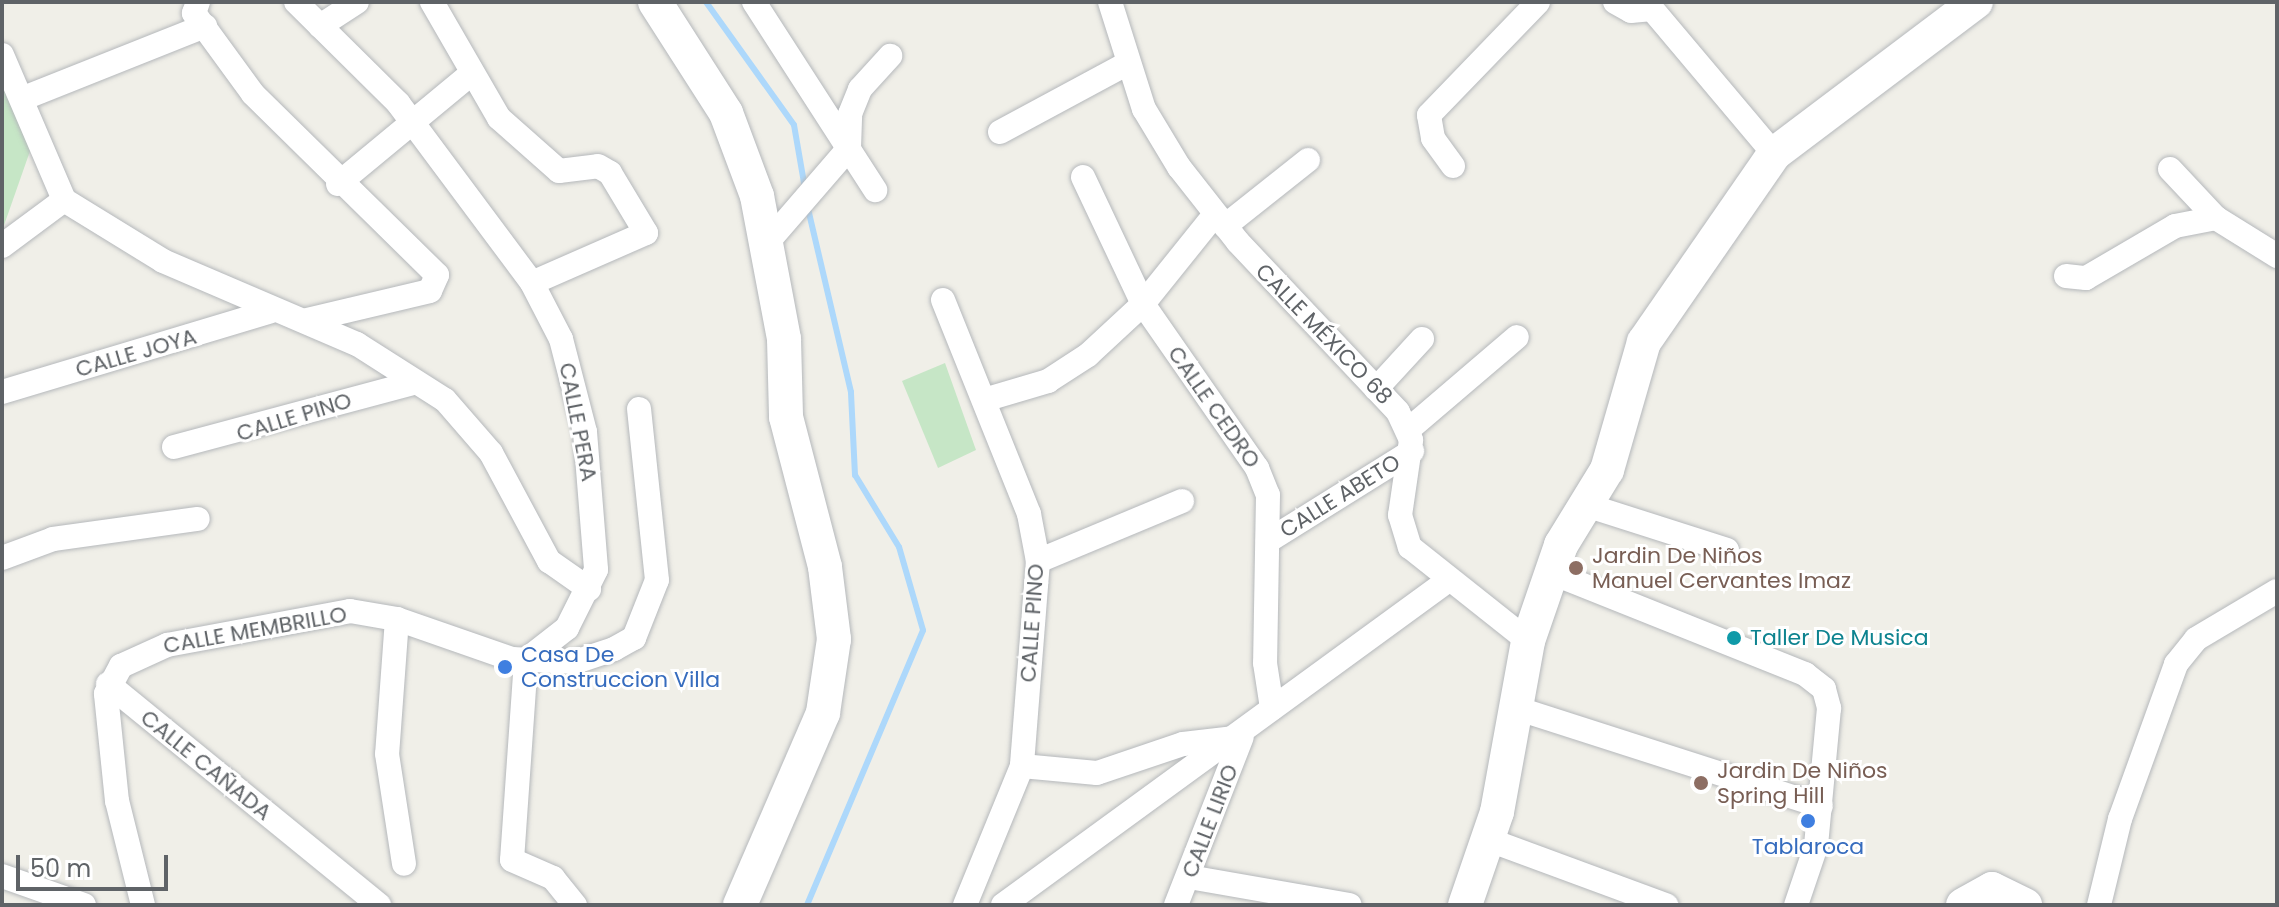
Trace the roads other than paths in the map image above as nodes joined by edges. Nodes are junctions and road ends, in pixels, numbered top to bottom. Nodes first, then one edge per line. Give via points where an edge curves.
1 (198, 2) edge
2 (296, 2) edge
3 (357, 2) edge
4 (432, 2) edge
5 (655, 2) edge
6 (754, 2) edge
7 (1110, 2) edge
8 (1538, 2) edge
9 (1615, 2) edge
10 (1976, 2) edge
11 (1655, 5) edge
12 (205, 26) junction
13 (320, 26) junction
14 (2, 55) edge
15 (890, 56) dead end
16 (1128, 63) junction
17 (472, 73) junction
18 (24, 98) junction
19 (411, 120) junction
20 (1000, 132) dead end
21 (844, 152) junction
22 (1774, 154) junction
23 (1308, 160) dead end
24 (1453, 166) dead end
25 (2170, 169) dead end
26 (1083, 177) dead end
27 (338, 184) junction
28 (875, 190) dead end
29 (64, 200) junction
30 (2216, 218) junction
31 (1220, 220) junction
32 (767, 243) junction
33 (2, 246) edge
34 (2277, 256) edge
35 (2066, 276) dead end
36 (532, 283) junction
37 (943, 300) dead end
38 (1143, 304) junction
39 (269, 312) junction
40 (307, 320) junction
41 (1517, 337) dead end
42 (1422, 339) dead end
43 (413, 383) junction
44 (1376, 389) junction
45 (2, 392) edge
46 (984, 400) junction
47 (639, 409) dead end
48 (1410, 440) junction
49 (174, 447) dead end
50 (1182, 501) dead end
51 (1586, 505) junction
52 (198, 519) dead end
53 (1268, 541) junction
54 (1727, 550) dead end
55 (2, 558) edge
56 (1038, 561) junction
57 (1550, 572) junction
58 (1446, 582) junction
59 (589, 589) junction
60 (2277, 591) edge
61 (397, 619) junction
62 (1528, 641) junction
63 (526, 660) junction
64 (108, 684) junction
65 (1272, 708) junction
66 (1519, 709) junction
67 (1242, 737) junction
68 (1022, 766) junction
69 (1821, 806) junction
70 (1489, 840) junction
71 (404, 864) dead end
72 (2, 876) edge
73 (1189, 877) junction
74 (84, 905) edge
75 (143, 905) edge
76 (379, 905) edge
77 (575, 905) edge
78 (740, 905) edge
79 (965, 905) edge
80 (1003, 905) edge
81 (1176, 905) edge
82 (1350, 905) edge
83 (1465, 905) edge
84 (1666, 905) edge
85 (1796, 905) edge
86 (1963, 905) edge
87 (2025, 905) edge
88 (2099, 905) edge

1 - 12 street via 194,13
2 - 13 street, CALLE PERA
3 - 13 street
4 - 17 street
5 - 32 street via 726,113
6 - 21 street
7 - 16 street, CALLE MÉXICO 68
8 - 24 street via 1429,115 1433,138
9 - 11 street via 1631,11
10 - 22 street
11 - 22 street
12 - 18 street
12 - 27 street via 253,94
13 - 19 street, CALLE PERA via 376,75
14 - 18 street
15 - 21 street via 860,89
16 - 20 street
16 - 31 street, CALLE MÉXICO 68 via 1144,109
17 - 19 street
17 - 36 street via 499,118 546,165 610,173 646,233
18 - 29 street
19 - 27 street
19 - 36 street, CALLE PERA
21 - 28 street
21 - 32 street
22 - 51 street via 1644,342 1612,457
23 - 31 street
25 - 30 street
26 - 38 street, CALLE CEDRO
27 - 40 street via 437,275 437,283
29 - 33 street
29 - 39 street via 163,261
30 - 34 street
30 - 35 street via 2175,226 2086,278
31 - 38 street
31 - 44 street, CALLE MÉXICO 68
32 - 78 street via 784,339 786,417 825,567 834,639 823,713
36 - 59 street, CALLE PERA via 561,339 585,432 598,527
37 - 46 street, CALLE PINO
38 - 46 street via 1048,381
38 - 53 street, CALLE CEDRO via 1257,468 1268,495
39 - 40 street
39 - 45 street, CALLE JOYA
40 - 43 street
41 - 48 street, CALLE ABETO
42 - 44 street
43 - 49 street, CALLE PINO
43 - 59 street via 469,420 549,561
44 - 48 street, CALLE MÉXICO 68
46 - 56 street, CALLE PINO via 1029,514
47 - 63 street, CALLE MEMBRILLO via 655,544 651,603 634,638 614,649 575,662
48 - 53 street, CALLE ABETO
48 - 58 street via 1401,532
50 - 56 street
51 - 54 street
51 - 57 street
52 - 55 street via 53,539
53 - 65 street, CALLE CEDRO via 1265,663
56 - 68 street, CALLE PINO
57 - 62 street
57 - 69 street via 1818,682 1829,708
58 - 62 street
58 - 65 street
59 - 63 street, CALLE PERA via 567,628
60 - 88 street via 2216,625 2176,664 2120,819
61 - 63 street, CALLE MEMBRILLO
61 - 64 street, CALLE MEMBRILLO via 350,611 207,635 139,653
61 - 71 street via 387,754
62 - 66 street
63 - 77 street via 512,860 553,878
64 - 75 street via 117,801
64 - 76 street, CALLE CAÑADA
65 - 67 street
66 - 69 street
66 - 70 street
67 - 68 street via 1183,744 1097,773
67 - 73 street, CALLE LIRIO
67 - 80 street via 1136,803
68 - 79 street, CALLE PINO
69 - 85 street
70 - 83 street
70 - 84 street
72 - 74 street
73 - 81 street, CALLE LIRIO
73 - 82 street
86 - 87 street via 1992,889

